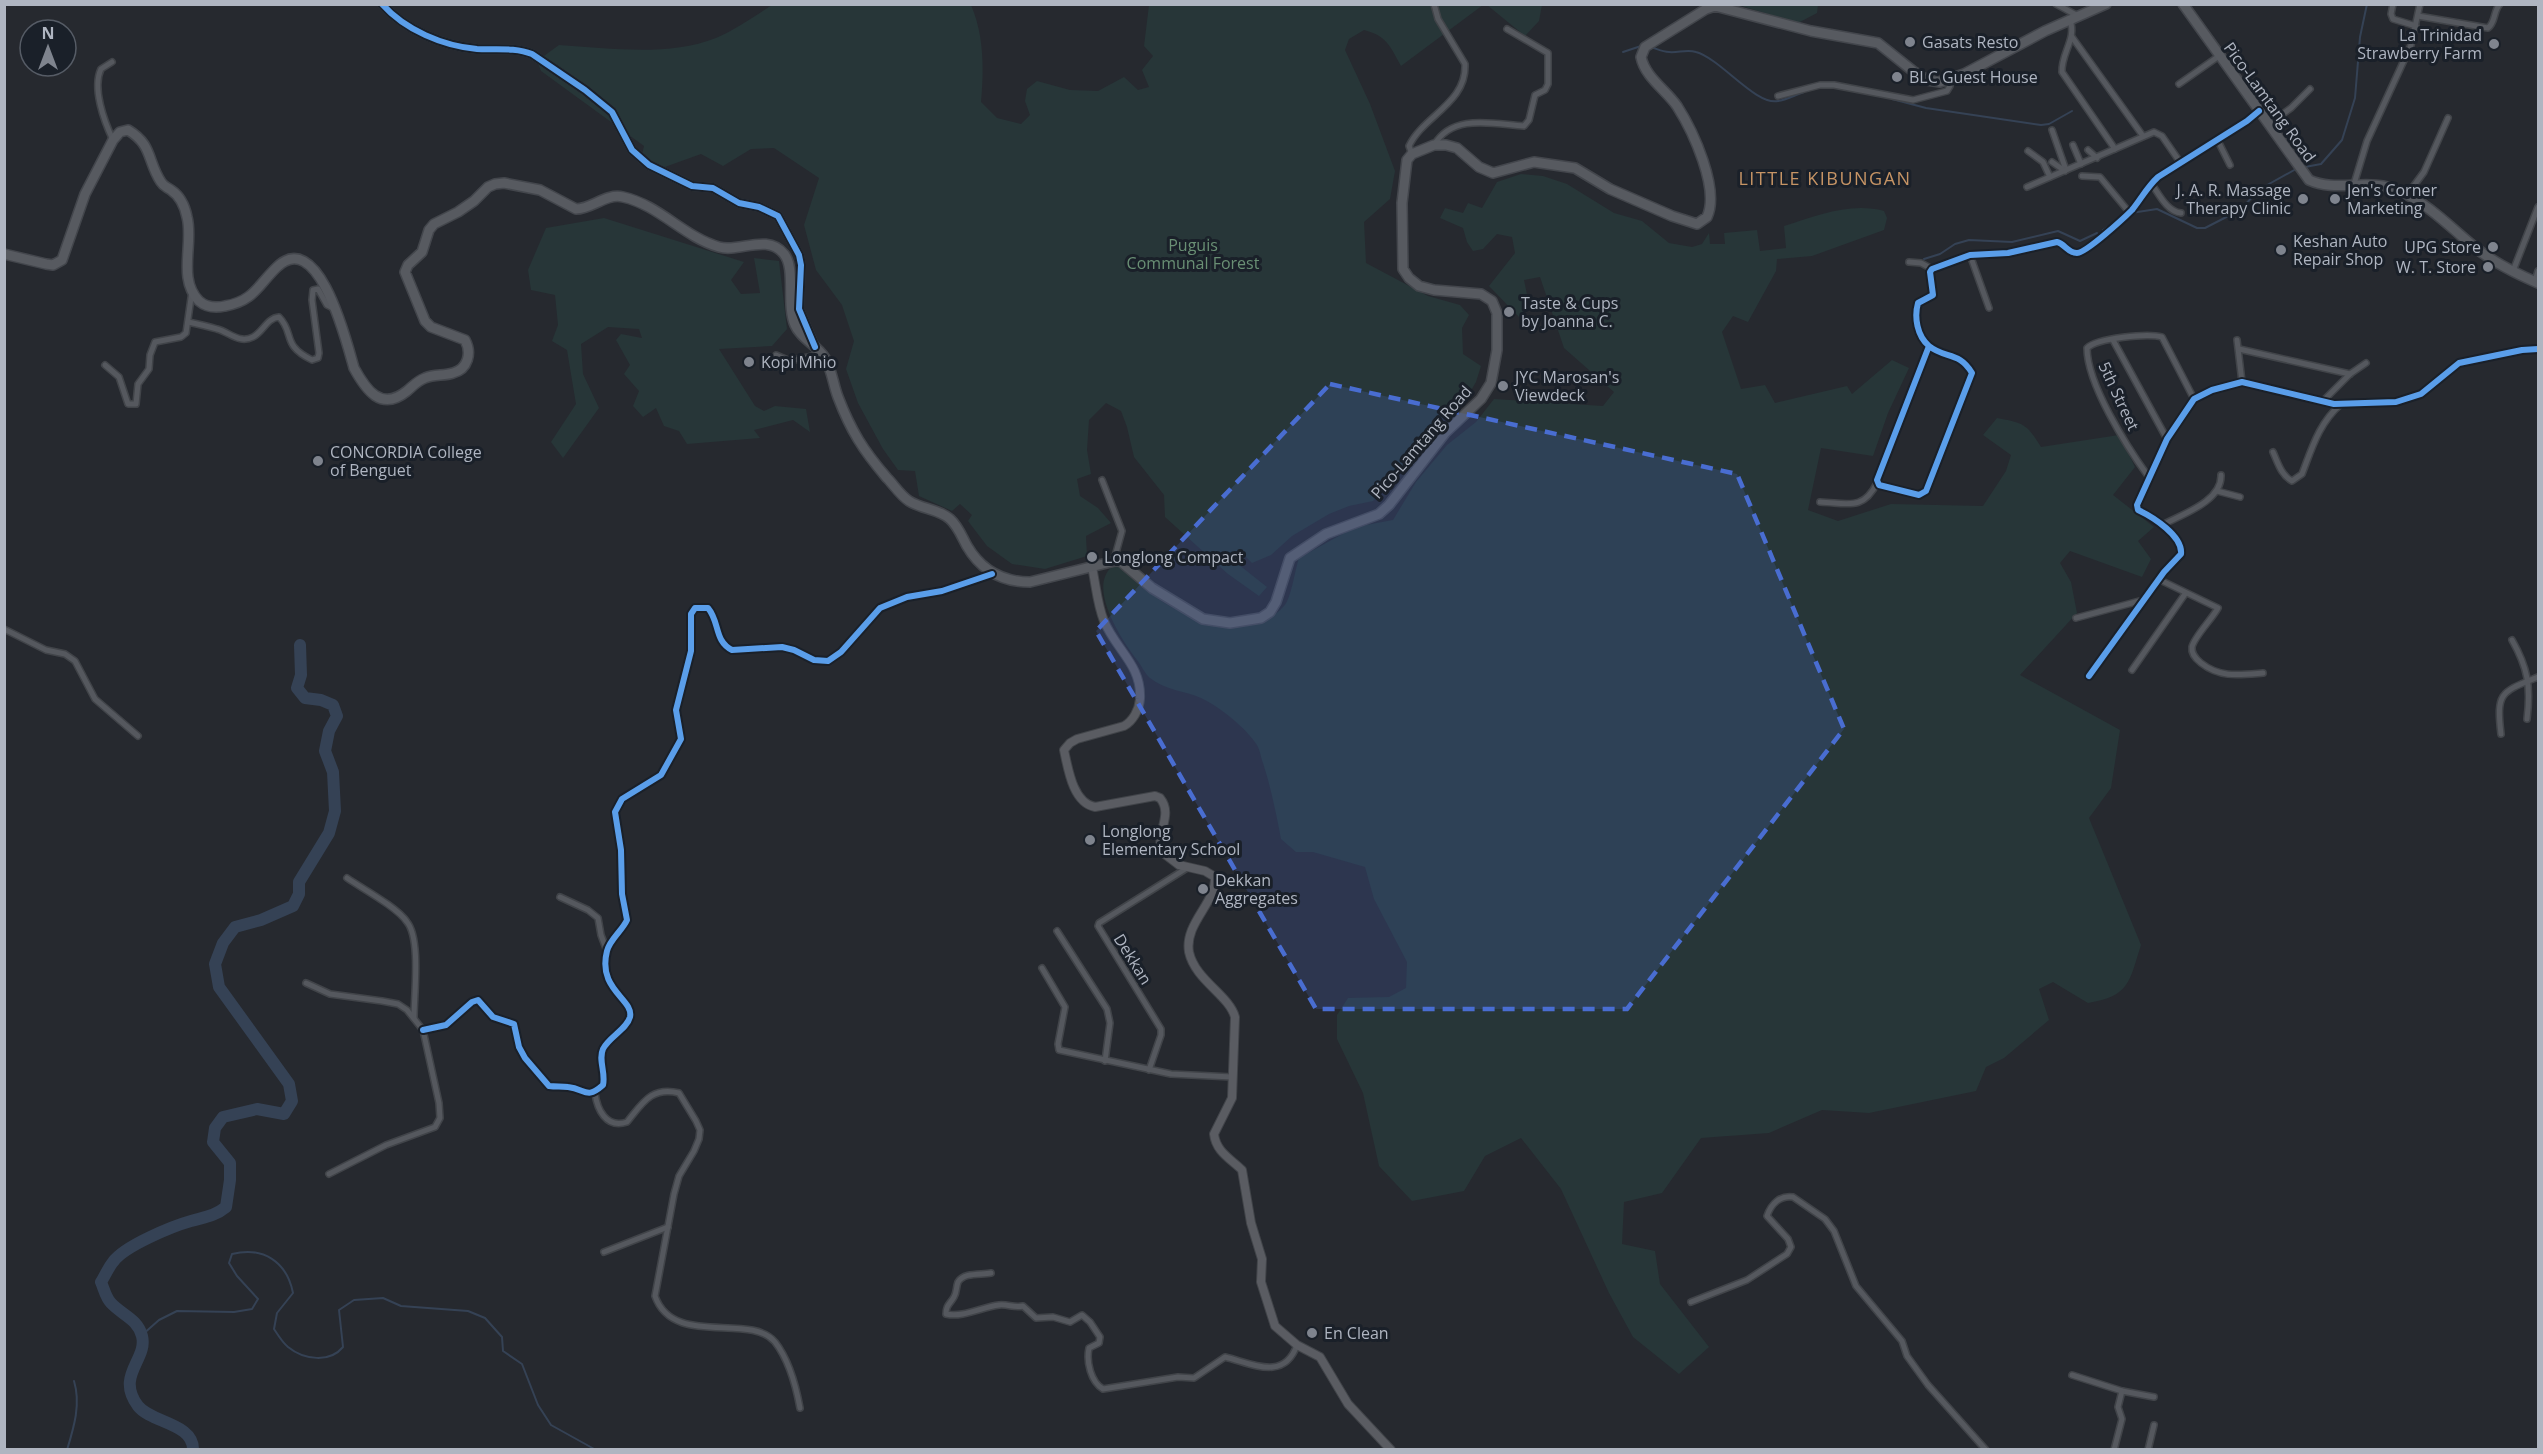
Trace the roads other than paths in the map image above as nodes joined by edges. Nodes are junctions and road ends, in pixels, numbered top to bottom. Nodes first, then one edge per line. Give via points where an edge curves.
1 (382, 4) edge
2 (1434, 4) edge
3 (2056, 4) edge
4 (2106, 4) edge
5 (2183, 4) edge
6 (2393, 4) edge
7 (2420, 4) edge
8 (2500, 4) edge
9 (2418, 16) junction
10 (2075, 19) junction
11 (2416, 26) junction
12 (1507, 28) dead end
13 (2072, 37) junction
14 (2219, 56) junction
15 (112, 62) dead end
16 (1950, 79) junction
17 (2179, 84) dead end
18 (2310, 89) dead end
19 (1778, 96) dead end
20 (2259, 111) junction
21 (2448, 118) dead end
22 (2270, 124) junction
23 (2052, 130) dead end
24 (2143, 136) junction
25 (2217, 139) junction
26 (112, 140) junction
27 (1434, 145) junction
28 (2073, 145) dead end
29 (2115, 149) junction
30 (2088, 150) dead end
31 (2028, 152) dead end
32 (1412, 154) junction
33 (2097, 158) junction
34 (2052, 162) dead end
35 (2180, 162) junction
36 (2081, 164) junction
37 (2230, 165) dead end
38 (2066, 171) junction
39 (2082, 176) dead end
40 (2050, 177) junction
41 (2151, 183) junction
42 (2354, 183) junction
43 (2027, 187) dead end
44 (2407, 195) junction
45 (2538, 207) edge
46 (2129, 212) junction
47 (2181, 213) dead end
48 (4, 254) edge
49 (1970, 255) junction
50 (1909, 262) dead end
51 (1932, 269) junction
52 (2513, 271) junction
53 (2537, 278) edge
54 (192, 289) junction
55 (1989, 308) dead end
56 (337, 309) junction
57 (188, 322) junction
58 (2113, 340) junction
59 (2237, 340) dead end
60 (1929, 346) junction
61 (2239, 349) junction
62 (2538, 349) edge
63 (819, 351) junction
64 (2366, 363) dead end
65 (105, 365) dead end
66 (776, 367) dead end
67 (2350, 374) junction
68 (2242, 382) junction
69 (2194, 399) junction
70 (2323, 400) junction
71 (2341, 404) junction
72 (2167, 439) junction
73 (2273, 452) dead end
74 (2221, 475) dead end
75 (2148, 476) junction
76 (1102, 480) dead end
77 (1877, 483) junction
78 (2217, 491) junction
79 (2240, 497) dead end
80 (1820, 502) dead end
81 (2164, 524) junction
82 (1114, 560) junction
83 (1092, 567) junction
84 (992, 574) junction
85 (2158, 579) junction
86 (2185, 594) junction
87 (2143, 600) junction
88 (2076, 618) dead end
89 (4, 628) edge
90 (2512, 640) dead end
91 (2132, 670) dead end
92 (2263, 673) dead end
93 (2089, 676) dead end
94 (2538, 677) edge
95 (2529, 681) junction
96 (2527, 719) dead end
97 (2501, 734) dead end
98 (138, 736) dead end
99 (1187, 868) junction
100 (347, 878) dead end
101 (560, 897) dead end
102 (1056, 931) dead end
103 (607, 951) junction
104 (1042, 968) dead end
105 (306, 983) dead end
106 (414, 1019) junction
107 (423, 1030) junction
108 (1105, 1061) junction
109 (1149, 1070) junction
110 (1232, 1077) junction
111 (595, 1093) junction
112 (328, 1174) dead end
113 (668, 1227) junction
114 (604, 1252) dead end
115 (991, 1273) dead end
116 (1691, 1302) dead end
117 (1297, 1345) junction
118 (2072, 1375) dead end
119 (2122, 1391) junction
120 (2154, 1397) dead end
121 (800, 1408) dead end
122 (2154, 1425) dead end
123 (1391, 1449) edge
124 (1986, 1449) edge
125 (2114, 1449) edge
126 (2148, 1449) edge

1 - 63 main road via 410,26 438,40 477,49 500,48 532,54 612,112 632,150 649,165 692,186 713,188 740,203 778,216 799,255 800,318
2 - 32 street via 1466,72 1452,101 1413,138 1409,146
3 - 10 street
4 - 10 main road
5 - 14 main road, Pico-Lamtang Road
6 - 11 street via 2393,19
7 - 9 street
8 - 9 street via 2488,28
9 - 11 street
10 - 13 street
10 - 16 main road
11 - 42 street via 2399,74 2367,141
12 - 27 street via 1548,53 1548,84 1536,95 1529,120 1524,126 1460,124 1439,136
13 - 24 street
13 - 29 street via 2062,69
14 - 17 street
14 - 20 main road, Pico-Lamtang Road
15 - 26 street via 101,69 98,82 103,121
16 - 19 street via 1947,91 1913,100 1834,85
16 - 27 main road via 1927,80 1878,43 1811,31 1715,6 1706,9 1645,47 1641,57 1648,74 1677,106 1703,163 1710,205 1707,217 1697,224 1610,189 1575,168 1534,162 1493,173 1479,167 1457,148
18 - 22 street
20 - 22 main road, Pico-Lamtang Road
20 - 25 street
21 - 44 street via 2424,172
22 - 42 main road, Pico-Lamtang Road via 2309,180 2330,186
23 - 38 street
24 - 29 street
24 - 35 street via 2159,134
25 - 35 street
25 - 37 street
26 - 48 main road via 85,194 62,260 53,265
26 - 54 main road via 128,130 141,140 159,180 183,205 189,223 187,262
27 - 32 main road
28 - 36 street
29 - 33 street
30 - 33 street
31 - 40 street via 2043,162
32 - 82 main road, Pico-Lamtang Road via 1407,160 1402,203 1403,269 1419,286 1481,294 1492,301 1497,313 1497,350 1491,383 1480,399 1445,433 1389,505 1378,514 1326,534 1290,558 1276,602 1260,618 1240,622 1203,619 1152,588 1124,562
33 - 36 street
34 - 38 street
35 - 41 street
36 - 38 street
38 - 40 street
39 - 46 street via 2100,177
40 - 43 street
41 - 46 street
41 - 47 street via 2169,208
42 - 44 main road, Pico-Lamtang Road
44 - 52 main road, Pico-Lamtang Road
45 - 52 street
46 - 49 street via 2083,252 2071,252 2057,242 2008,254
49 - 51 street
49 - 55 street
50 - 51 street
51 - 60 street via 1933,295 1917,303 1915,318
52 - 53 main road, Pico-Lamtang Road
54 - 56 main road via 198,300 208,306 234,305 254,294 284,261 296,258 321,279
54 - 57 street
56 - 57 street via 327,305 318,289 313,290 319,353 312,360 292,346 279,317 273,317 253,337 243,338
56 - 63 main road via 354,368 378,398 397,397 427,376 453,374 463,368 469,353 465,340 425,321 405,272 422,252 434,224 474,201 488,187 504,183 546,192 576,209 621,196 652,209 713,245 730,249 754,244 776,247 788,262 792,318 803,337
57 - 65 street via 181,337 155,342 149,369 138,384 136,404 128,404 119,376
58 - 69 street via 2162,337
58 - 72 street
58 - 75 street, 5th Street via 2092,344 2087,348 2087,357 2107,408
59 - 61 street
60 - 77 street
60 - 77 street via 1965,362 1972,373 1965,393 1924,494 1888,489
61 - 67 street
61 - 68 street
62 - 71 street via 2458,363 2421,394 2396,402
63 - 66 street via 790,362 776,355
63 - 84 main road via 866,453 909,501 951,520 973,555
64 - 67 street
67 - 70 street
68 - 69 street
68 - 70 street
69 - 72 street
70 - 71 street
71 - 73 street via 2320,429 2302,474 2296,479 2287,478
72 - 75 street
74 - 78 street
75 - 81 street via 2138,510
76 - 82 street via 1122,531
77 - 80 street via 1862,502
78 - 79 street
78 - 81 street
81 - 85 street via 2182,551
82 - 83 main road
83 - 84 main road via 1030,582 1015,582
83 - 99 main road via 1104,622 1138,675 1140,705 1124,726 1070,742 1064,750 1067,764 1079,798 1087,805 1160,798 1166,807 1160,835 1162,852
84 - 103 street via 880,608 828,661 814,660 782,647 732,650 720,640 708,609 695,608 691,614 691,651 677,703 681,739 662,775 622,800 615,812 627,920
85 - 86 street
85 - 87 street
86 - 91 street
86 - 92 street via 2218,609 2192,645 2197,660 2211,671 2230,676
87 - 88 street
87 - 93 street
89 - 98 street via 75,661 95,699
90 - 95 street
94 - 95 street
95 - 96 street
95 - 97 street via 2501,698
99 - 109 street, Dekkan via 1098,926 1161,1029
99 - 110 main road via 1215,877 1188,945 1200,975 1234,1013
100 - 106 street via 410,925 416,966
101 - 103 street via 598,918
102 - 108 street via 1107,1009 1110,1023
103 - 111 street via 607,977 627,1005 630,1020 603,1049 604,1081
104 - 108 street via 1065,1007 1059,1050
105 - 106 street via 330,994 398,1004
106 - 107 street
107 - 111 street via 446,1025 478,1000 493,1017 514,1024 519,1047 545,1083
107 - 112 street via 439,1103 438,1124
108 - 109 street
109 - 110 street
110 - 117 main road via 1232,1098 1214,1137 1222,1152 1242,1170 1262,1259 1266,1303 1275,1326
111 - 113 street via 597,1108 610,1121 627,1122 648,1096 668,1091 681,1096 696,1121 699,1138 679,1176
113 - 114 street
113 - 121 street via 655,1296 658,1305 680,1322 756,1332 774,1341 792,1377
115 - 117 street via 961,1278 946,1314 1003,1305 1023,1306 1036,1318 1070,1322 1082,1315 1100,1336 1099,1343 1089,1348 1088,1360 1103,1389 1194,1378 1225,1357 1268,1368 1281,1365
116 - 124 street via 1747,1280 1787,1254 1791,1247 1788,1239 1767,1219 1767,1214 1780,1198 1799,1200 1825,1219 1834,1231 1856,1286 1902,1341 1928,1385
117 - 123 main road via 1320,1357 1348,1404
118 - 119 street
119 - 120 street
119 - 125 street via 2118,1407 2122,1419
122 - 126 street

